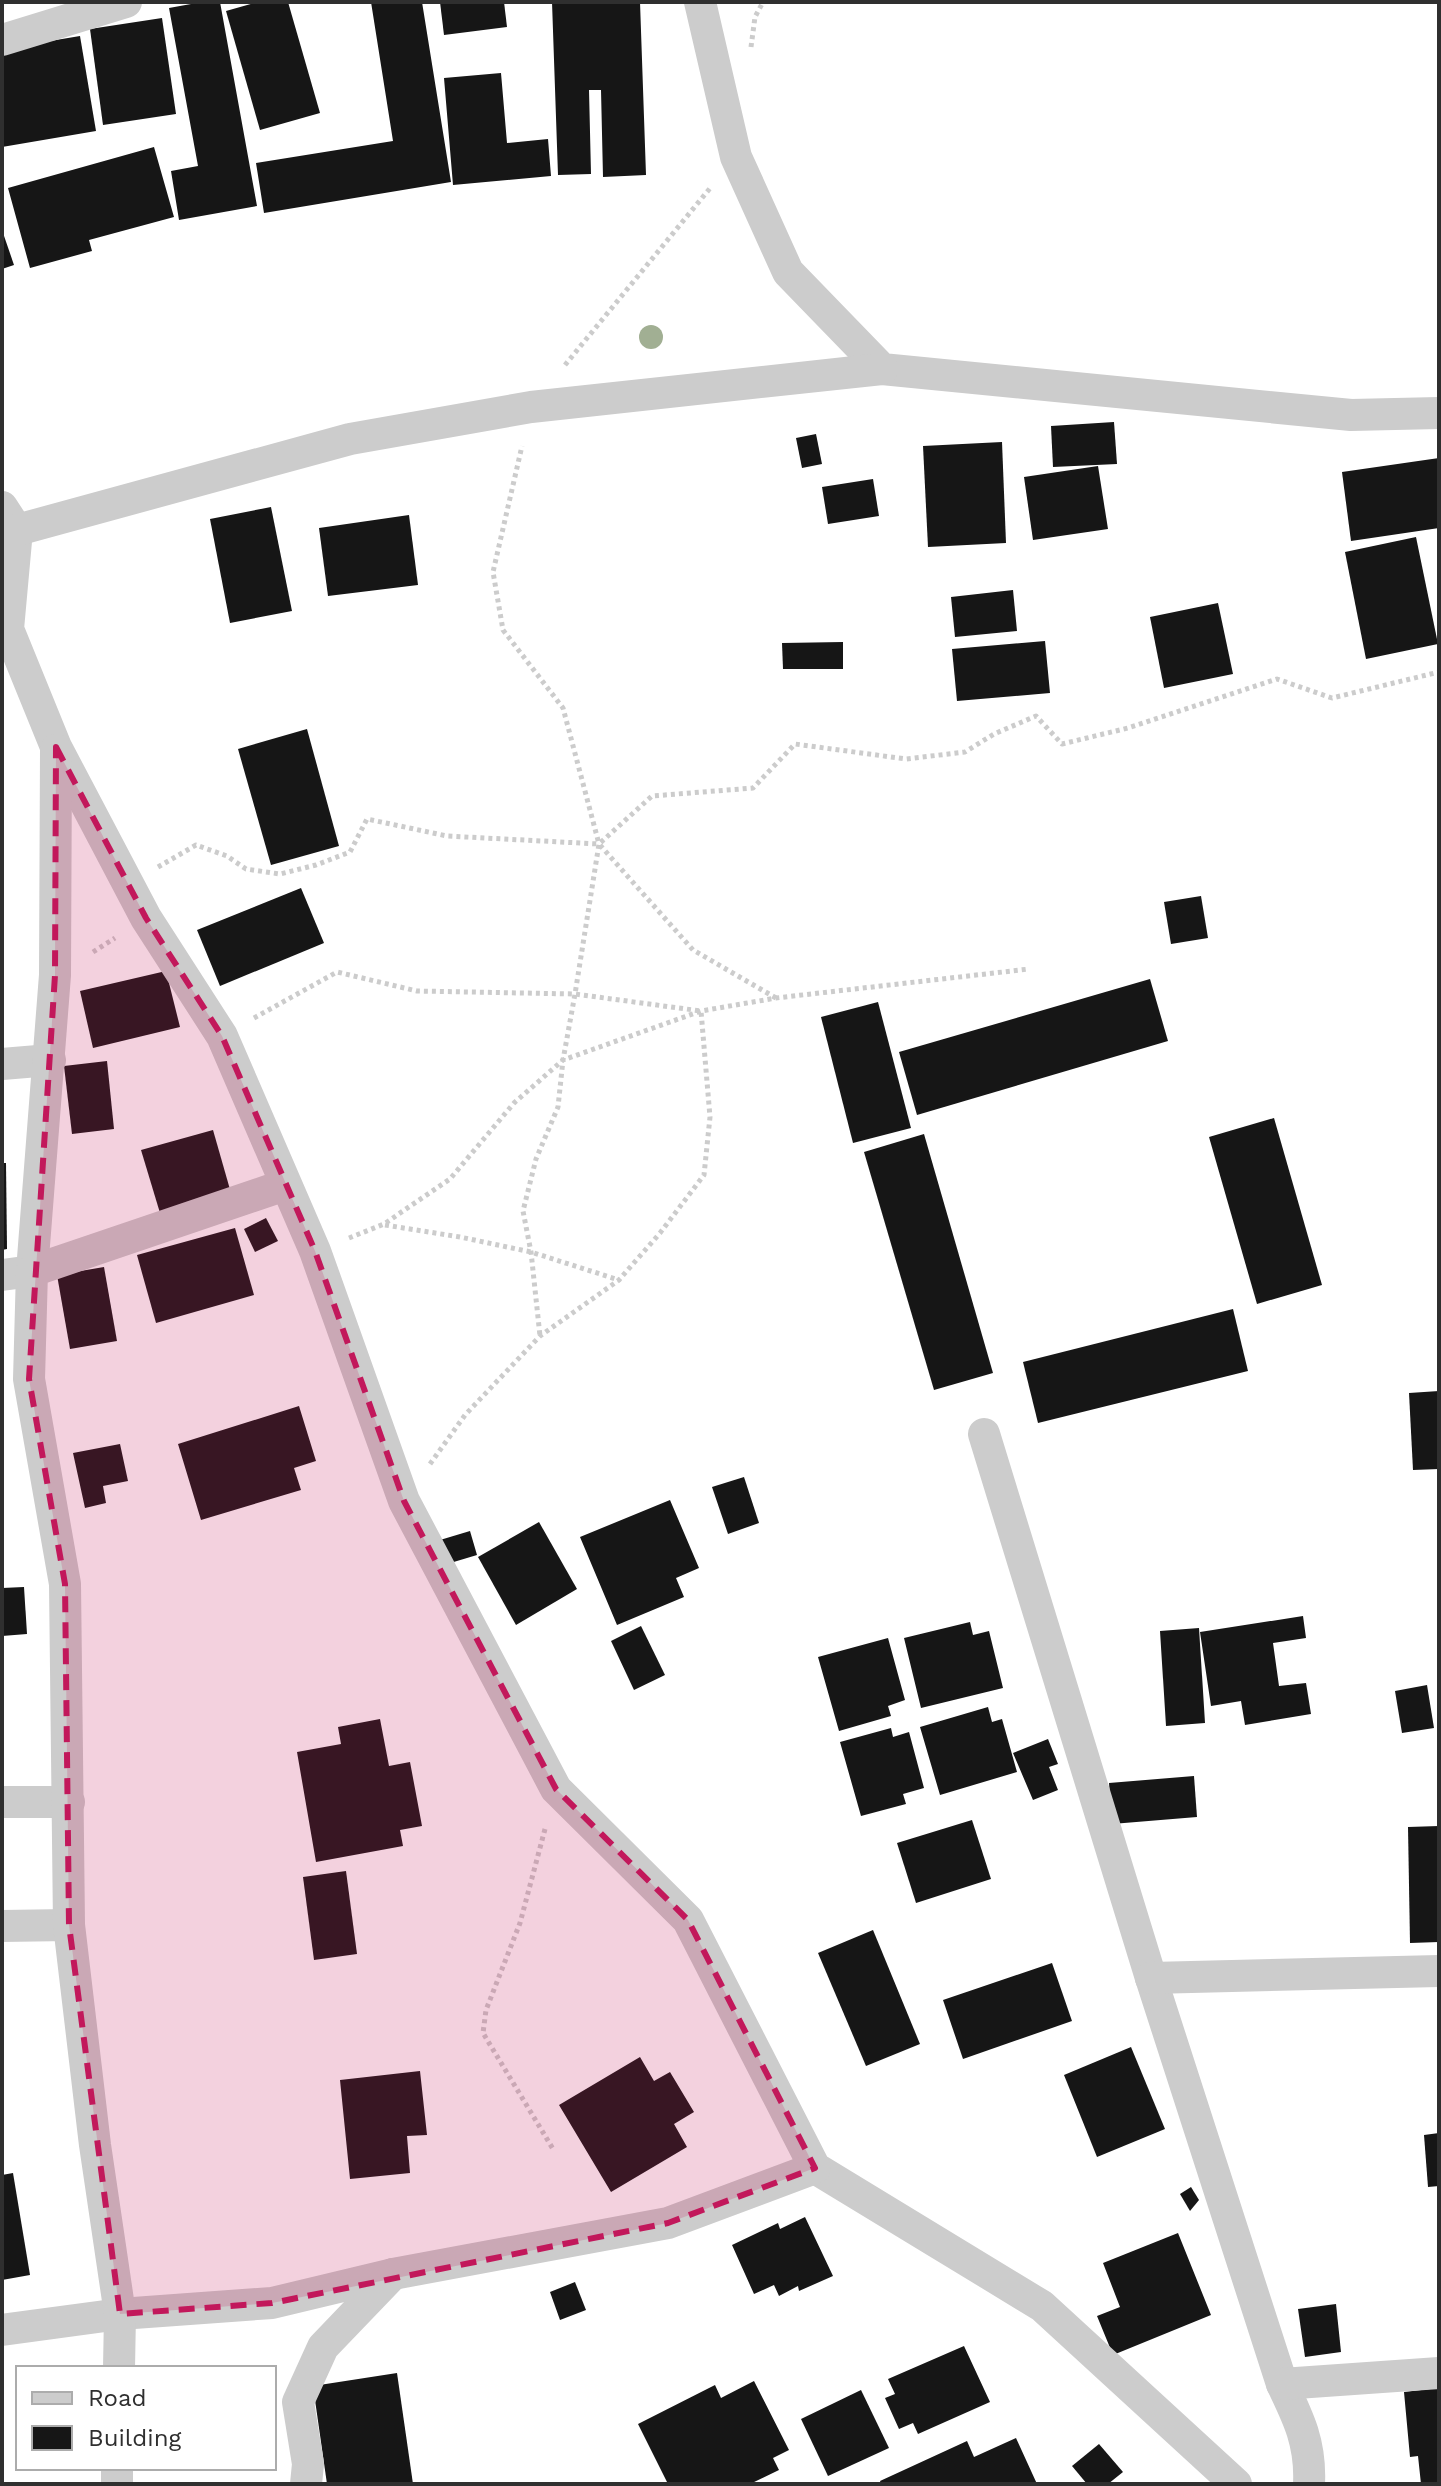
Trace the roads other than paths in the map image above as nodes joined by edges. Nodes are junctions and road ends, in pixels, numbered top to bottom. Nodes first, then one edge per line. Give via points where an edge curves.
1 (126, 2) edge
2 (700, 2) edge
3 (2, 40) edge
4 (882, 369) junction
5 (1439, 413) edge
6 (10, 518) edge
7 (5, 630) edge
8 (56, 747) junction
9 (50, 1060) junction
10 (2, 1064) edge
11 (285, 1185) junction
12 (17, 1273) edge
13 (984, 1434) dead end
14 (2, 1802) edge
15 (69, 1802) junction
16 (69, 1925) junction
17 (2, 1926) edge
18 (1439, 1971) edge
19 (1151, 1978) junction
20 (815, 2168) junction
21 (393, 2274) junction
22 (120, 2314) junction
23 (2, 2330) edge
24 (119, 2366) edge
25 (1439, 2373) edge
26 (1282, 2384) junction
27 (306, 2484) edge
28 (1236, 2484) edge
29 (1309, 2484) edge

1 - 3 street
2 - 4 street via 736,157 788,272
4 - 5 street via 1351,415
4 - 6 street via 531,407 350,439
6 - 7 street
7 - 8 street
8 - 9 street
8 - 11 street via 146,918 222,1036
9 - 10 street
9 - 12 street
11 - 12 street
11 - 20 street via 315,1251 404,1501 556,1789 688,1920
12 - 15 street via 29,1379 65,1584
13 - 19 street
14 - 15 street
15 - 16 street
16 - 17 street
16 - 22 street
18 - 19 street
19 - 26 street
20 - 21 street via 668,2223
20 - 28 street via 1042,2306
21 - 22 street via 272,2303
21 - 27 street via 323,2347 298,2402
22 - 23 street
22 - 24 street
25 - 26 street
26 - 29 street via 1310,2459

